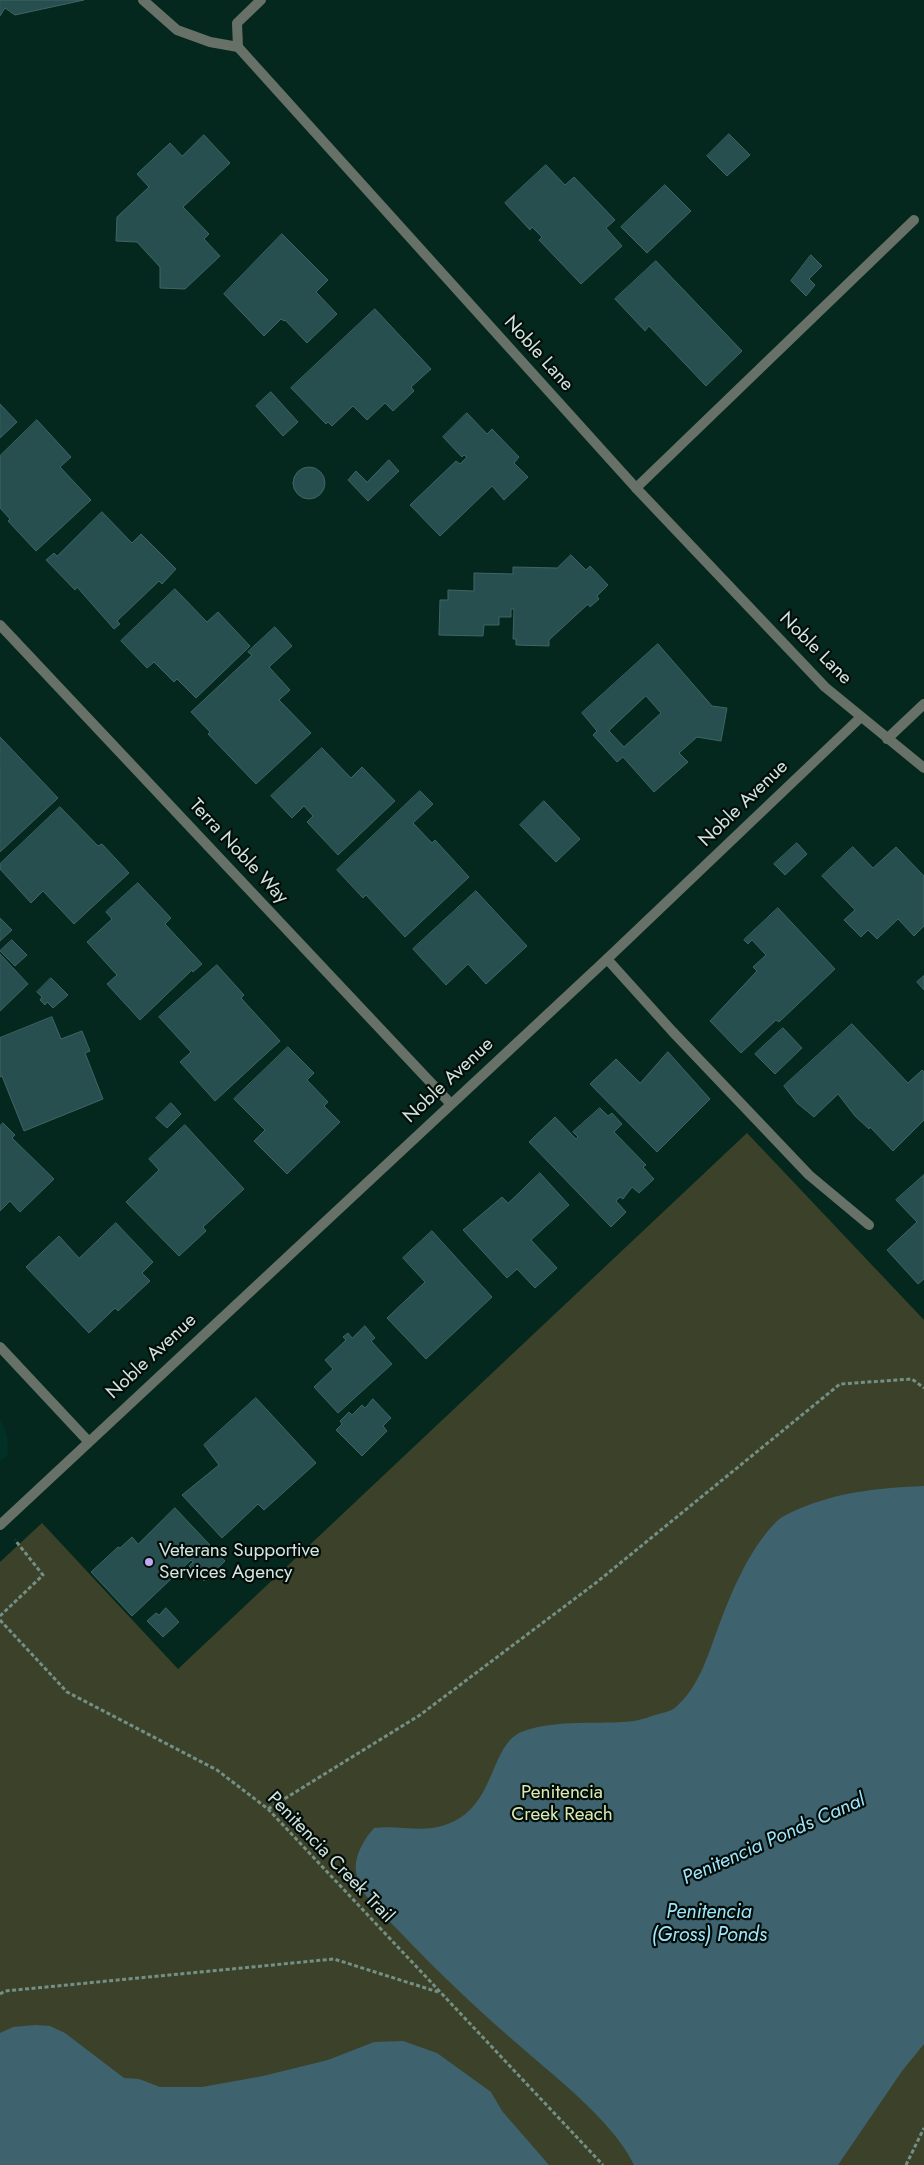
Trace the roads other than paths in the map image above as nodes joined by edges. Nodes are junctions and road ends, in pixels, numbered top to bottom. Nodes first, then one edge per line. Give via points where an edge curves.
1 (143, 0) edge
2 (260, 0) edge
3 (238, 47) junction
4 (914, 220) dead end
5 (636, 488) junction
6 (0, 625) edge
7 (924, 704) edge
8 (861, 717) junction
9 (887, 738) junction
10 (924, 768) edge
11 (607, 958) junction
12 (450, 1103) junction
13 (869, 1225) dead end
14 (0, 1347) edge
15 (88, 1441) junction
16 (1, 1524) edge

1 - 3 street via 177,30 210,42
2 - 3 street via 237,23
3 - 5 street, Noble Lane
4 - 5 street
5 - 8 street, Noble Lane via 825,687
6 - 12 street, Terra Noble Way
7 - 9 street
8 - 9 street
8 - 11 street, Noble Avenue
9 - 10 street
11 - 12 street, Noble Avenue
11 - 13 street via 809,1175
12 - 15 street, Noble Avenue
14 - 15 street
15 - 16 street, Noble Avenue

